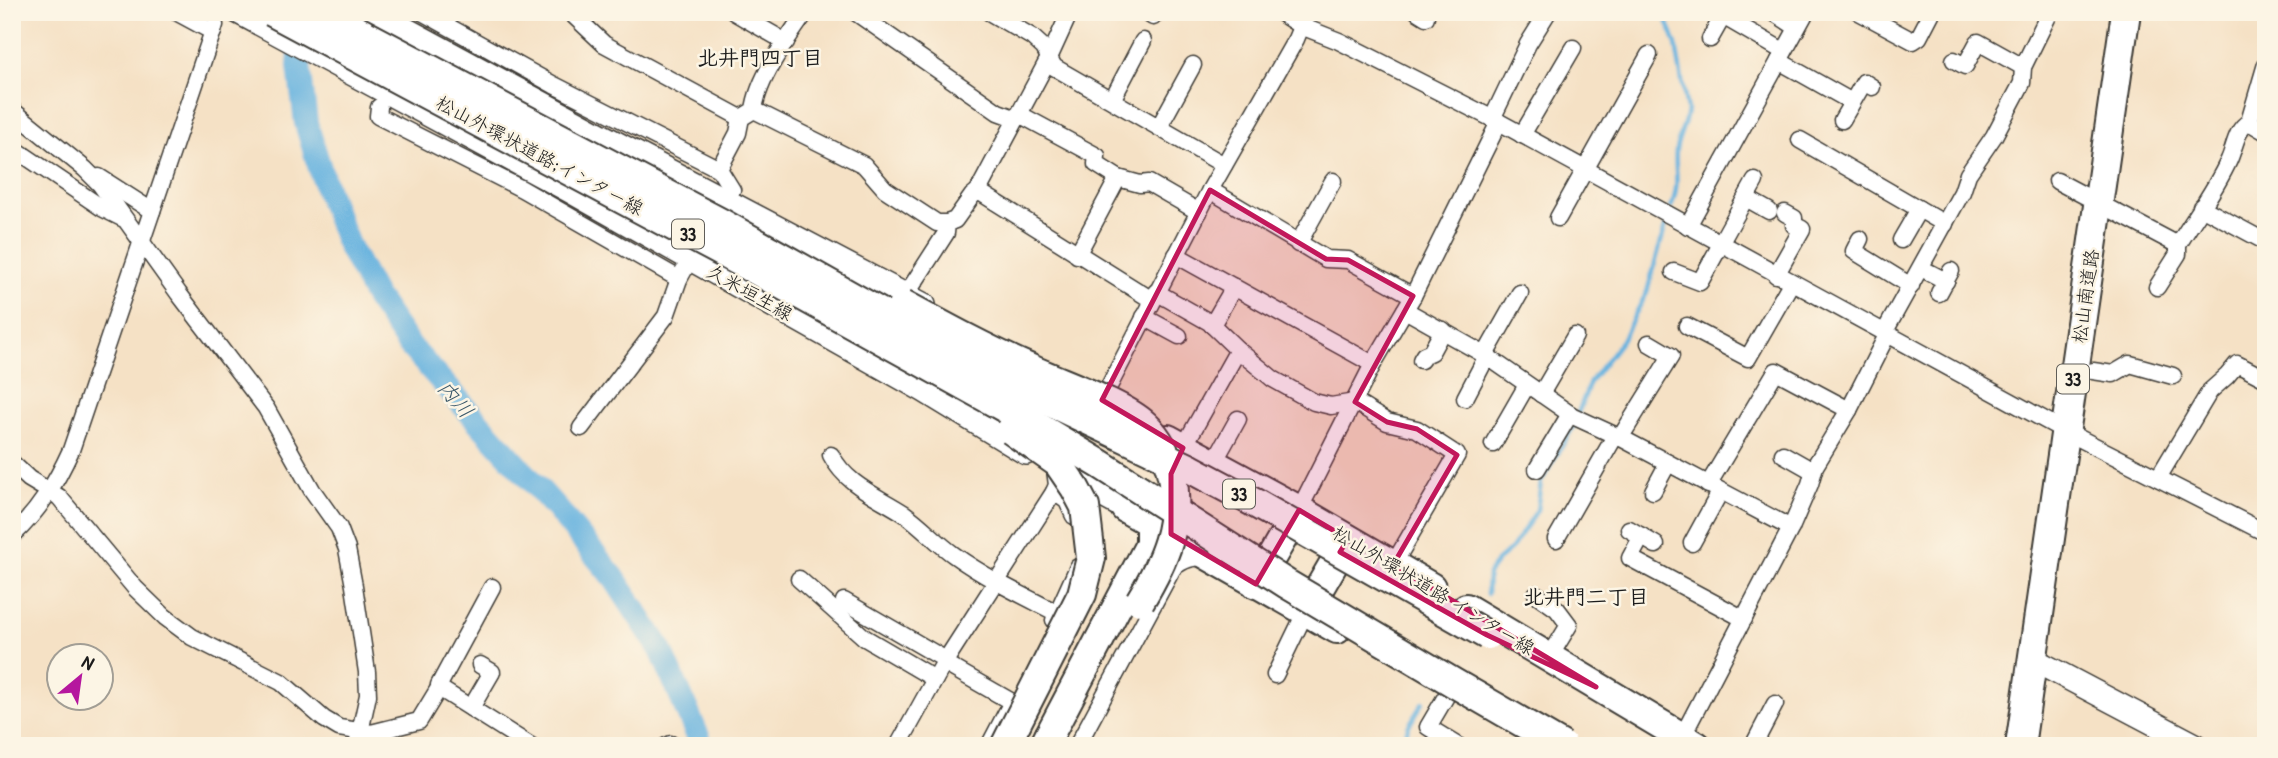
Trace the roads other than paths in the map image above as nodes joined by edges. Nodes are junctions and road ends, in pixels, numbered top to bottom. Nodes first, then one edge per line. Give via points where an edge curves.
1 (176, 12) edge
2 (237, 12) edge
3 (322, 12) edge
4 (374, 12) edge
5 (422, 12) edge
6 (570, 12) edge
7 (734, 12) edge
8 (806, 12) edge
9 (855, 12) edge
10 (989, 12) edge
11 (1070, 12) edge
12 (1279, 12) edge
13 (1548, 12) edge
14 (1773, 12) edge
15 (1806, 12) edge
16 (1859, 12) edge
17 (1932, 12) edge
18 (2050, 12) edge
19 (2124, 12) edge
20 (2143, 12) edge
21 (1719, 14) edge
22 (1304, 19) edge
23 (268, 20) edge
24 (1796, 27) junction
25 (1710, 39) dead end
26 (1143, 41) dead end
27 (786, 42) junction
28 (1573, 48) dead end
29 (1649, 55) dead end
30 (1781, 56) junction
31 (1049, 58) junction
32 (1954, 60) dead end
33 (2266, 64) edge
34 (1193, 65) dead end
35 (2023, 66) junction
36 (1872, 87) dead end
37 (1111, 100) junction
38 (1852, 102) junction
39 (379, 107) dead end
40 (12, 110) edge
41 (748, 114) junction
42 (1018, 116) junction
43 (1495, 120) junction
44 (1842, 120) dead end
45 (2249, 122) junction
46 (1159, 127) junction
47 (2266, 132) edge
48 (1522, 135) junction
49 (1800, 141) dead end
50 (12, 147) edge
51 (1224, 165) junction
52 (85, 169) junction
53 (719, 169) junction
54 (1585, 169) junction
55 (1118, 178) junction
56 (1333, 181) dead end
57 (1755, 181) dead end
58 (2057, 181) dead end
59 (1210, 190) junction
60 (978, 191) junction
61 (1746, 198) junction
62 (2106, 207) junction
63 (2201, 207) junction
64 (1919, 209) junction
65 (152, 211) junction
66 (724, 212) junction
67 (1199, 212) junction
68 (1558, 218) dead end
69 (128, 221) junction
70 (947, 223) junction
71 (1945, 224) junction
72 (1688, 226) junction
73 (1860, 239) dead end
74 (1901, 240) dead end
75 (142, 241) junction
76 (2266, 242) edge
77 (1298, 244) junction
78 (1720, 244) junction
79 (2178, 245) junction
80 (1077, 255) junction
81 (1176, 255) junction
82 (1920, 268) junction
83 (685, 269) junction
84 (757, 271) junction
85 (1674, 272) dead end
86 (1776, 275) junction
87 (1945, 282) dead end
88 (1791, 283) junction
89 (1911, 285) junction
90 (1234, 287) junction
91 (2157, 287) dead end
92 (1520, 293) dead end
93 (906, 295) junction
94 (1154, 296) junction
95 (1409, 303) junction
96 (1143, 317) junction
97 (1212, 325) junction
98 (1687, 326) dead end
99 (1443, 330) junction
100 (975, 331) junction
101 (1886, 334) junction
102 (1178, 336) dead end
103 (1575, 336) dead end
104 (1648, 343) dead end
105 (1238, 350) junction
106 (1486, 355) junction
107 (1421, 360) dead end
108 (1373, 365) junction
109 (2093, 371) junction
110 (2173, 376) dead end
111 (2266, 379) edge
112 (1534, 390) junction
113 (1465, 398) dead end
114 (939, 400) junction
115 (1102, 400) junction
116 (1355, 402) junction
117 (1849, 410) junction
118 (1570, 414) junction
119 (1238, 419) dead end
120 (581, 428) dead end
121 (2074, 435) junction
122 (1618, 437) junction
123 (1176, 443) junction
124 (1493, 444) dead end
125 (1783, 454) dead end
126 (831, 455) dead end
127 (12, 463) edge
128 (1668, 463) junction
129 (1213, 464) junction
130 (1537, 469) dead end
131 (1812, 471) junction
132 (2158, 478) junction
133 (1054, 481) junction
134 (1714, 488) junction
135 (51, 491) junction
136 (1653, 491) dead end
137 (1577, 502) junction
138 (1125, 508) joint
139 (1299, 510) junction
140 (1592, 511) dead end
141 (1150, 522) junction
142 (1791, 528) junction
143 (2266, 533) edge
144 (1564, 535) dead end
145 (12, 536) edge
146 (1348, 539) junction
147 (1692, 543) dead end
148 (1656, 545) dead end
149 (1213, 557) junction
150 (1393, 565) junction
151 (799, 579) dead end
152 (996, 582) junction
153 (1256, 584) junction
154 (492, 587) dead end
155 (1536, 594) dead end
156 (844, 601) dead end
157 (1306, 611) junction
158 (1057, 613) junction
159 (1744, 619) junction
160 (1549, 658) junction
161 (945, 662) junction
162 (2041, 664) junction
163 (480, 665) dead end
164 (1275, 675) dead end
165 (936, 679) junction
166 (1596, 687) junction
167 (439, 688) junction
168 (1448, 693) junction
169 (1012, 702) junction
170 (1775, 704) dead end
171 (471, 708) junction
172 (1049, 738) edge
173 (358, 739) edge
174 (1689, 741) edge
175 (531, 746) edge
176 (666, 746) edge
177 (673, 746) edge
178 (898, 746) edge
179 (989, 746) edge
180 (1004, 746) edge
181 (1023, 746) edge
182 (1077, 746) edge
183 (1459, 746) edge
184 (1539, 746) edge
185 (1563, 746) edge
186 (1753, 746) edge
187 (2020, 746) edge
188 (2038, 746) edge
189 (2197, 746) edge

1 - 65 street via 214,28
2 - 23 main road
3 - 66 highway, 松山外環状道路;インター線 / 33, bridge
4 - 66 main road
5 - 53 street
6 - 41 street via 604,44
7 - 27 street
8 - 27 street
9 - 42 street via 998,112
10 - 31 street via 1032,37
11 - 31 street
12 - 22 street
13 - 43 street via 1528,44
14 - 24 street
15 - 24 street
16 - 17 street via 1913,41
18 - 35 street
19 - 62 highway, 松山南道路 / 33
20 - 62 highway, 松山南道路 / 33
21 - 25 street
21 - 30 street
22 - 43 street
22 - 51 street
23 - 83 main road, 久米垣生線 via 333,63 570,191
23 - 84 highway, 松山外環状道路;インター線 / 33, bridge
24 - 30 street
26 - 37 street
27 - 41 street
28 - 48 street
29 - 54 street
30 - 38 street
30 - 72 street
31 - 37 street via 1054,67
31 - 42 street
32 - 35 street via 1965,66 1978,42
33 - 45 street
34 - 46 street
35 - 71 street via 2022,83 1968,174
36 - 38 street via 1864,82
37 - 46 street
38 - 44 street
39 - 83 street via 378,116
40 - 52 street
41 - 53 street
41 - 70 street via 864,165 886,189 931,220
42 - 55 street via 1097,156 1096,164
42 - 60 street
43 - 48 street
43 - 95 street
45 - 47 street
45 - 63 street
46 - 51 street
48 - 54 street
49 - 64 street
50 - 69 street
51 - 59 street
52 - 65 street
52 - 69 street
53 - 66 street via 732,190
54 - 68 street
54 - 72 street
55 - 67 street via 1149,183
55 - 80 street
56 - 77 street
57 - 61 street
58 - 62 street
59 - 67 street
59 - 77 street
60 - 70 street via 961,214
60 - 80 street
61 - 78 street
61 - 86 street via 1794,218 1794,225 1802,229
62 - 79 street
62 - 109 highway, 松山南道路 / 33
62 - 121 highway, 松山南道路 / 33
63 - 76 street
63 - 79 street
64 - 71 street
64 - 74 street
65 - 75 street
66 - 83 main road
66 - 93 main road
66 - 166 highway, 松山外環状道路;インター線 / 33, bridge via 982,370 1203,476 1487,635
66 - 172 highway, bridge via 1006,358 1125,411 1159,441 1174,488 1174,524 1160,567 1111,653
67 - 81 street
69 - 75 street
70 - 93 street via 946,233
71 - 82 street
72 - 78 street
73 - 89 street via 1854,251
75 - 135 street via 80,428
75 - 173 street via 266,408 339,528 355,586 367,672 368,695
77 - 95 street via 1326,259 1348,260
78 - 85 street via 1700,282
78 - 86 street
79 - 91 street via 2178,254
80 - 94 street
81 - 90 street
81 - 94 street
82 - 87 street
82 - 89 street
83 - 114 main road, 久米垣生線
83 - 120 street via 666,316
84 - 180 highway, bridge via 1027,441 1058,463 1082,499 1091,558 1082,594
84 - 185 highway, 松山外環状道路;インター線 / 33, bridge via 1013,412 1287,584
86 - 88 street
88 - 98 street via 1748,358
88 - 101 street
89 - 101 street
90 - 97 street
90 - 108 street
92 - 106 street
93 - 100 main road
94 - 96 street
94 - 97 street
95 - 99 street
95 - 108 street
96 - 102 street
96 - 115 street
97 - 105 street
99 - 106 street
99 - 107 street
100 - 114 main road
100 - 115 main road
101 - 117 street
101 - 121 street
103 - 112 street
104 - 122 street via 1671,356
105 - 116 street via 1273,379 1314,402 1331,406
105 - 123 street
106 - 112 street
106 - 113 street
108 - 116 street
109 - 110 street via 2113,374 2130,364
109 - 121 highway, 松山南道路 / 33
111 - 132 street via 2237,364 2210,391
112 - 118 street
112 - 124 street
114 - 133 main road, 久米垣生線
115 - 123 main road
116 - 139 street
116 - 150 street via 1387,422 1417,429 1457,454
117 - 131 street
117 - 134 street via 1776,371
118 - 122 street
118 - 130 street
119 - 129 street
121 - 132 street
121 - 162 highway, 松山南道路 / 33
122 - 128 street
122 - 137 street
123 - 129 highway, 松山外環状道路 インター線 / 33
123 - 141 highway
125 - 131 street
126 - 152 street via 838,469 855,484
127 - 135 street
128 - 134 street
128 - 136 street
129 - 139 highway, 松山外環状道路 インター線 / 33
131 - 142 street
132 - 143 street
133 - 138 main road, 久米垣生線
133 - 152 street
133 - 158 street via 1070,506 1084,548
134 - 142 street
134 - 147 street
135 - 145 street
135 - 173 street via 165,617 192,637 281,682 324,719
137 - 140 street
137 - 144 street
138 - 141 highway
139 - 146 highway, 松山外環状道路 インター線 / 33
139 - 153 highway
141 - 149 highway
141 - 172 highway via 1150,544
142 - 159 street
146 - 150 highway, 松山外環状道路 インター線 / 33
146 - 157 highway
148 - 159 street via 1635,533 1630,558
149 - 153 highway
149 - 182 street via 1182,560 1173,568
150 - 160 highway, 松山外環状道路 インター線 / 33
151 - 165 street via 866,638
152 - 158 street
152 - 161 street
153 - 157 highway
154 - 167 street
155 - 160 street via 1569,625
156 - 161 street
157 - 164 street
157 - 168 highway
158 - 169 street
159 - 174 street
160 - 166 highway, 松山外環状道路 インター線 / 33
161 - 165 street
161 - 169 street
162 - 187 highway, 松山南道路 / 33
162 - 188 highway, 松山南道路 / 33
162 - 189 main road
163 - 171 street via 492,672
165 - 178 street
166 - 174 highway, 松山外環状道路 インター線 / 33
167 - 171 street
167 - 173 street via 419,721
168 - 183 street via 1428,727
168 - 184 highway
169 - 172 street
169 - 179 street
170 - 186 street
171 - 175 street
172 - 181 highway
176 - 177 street

